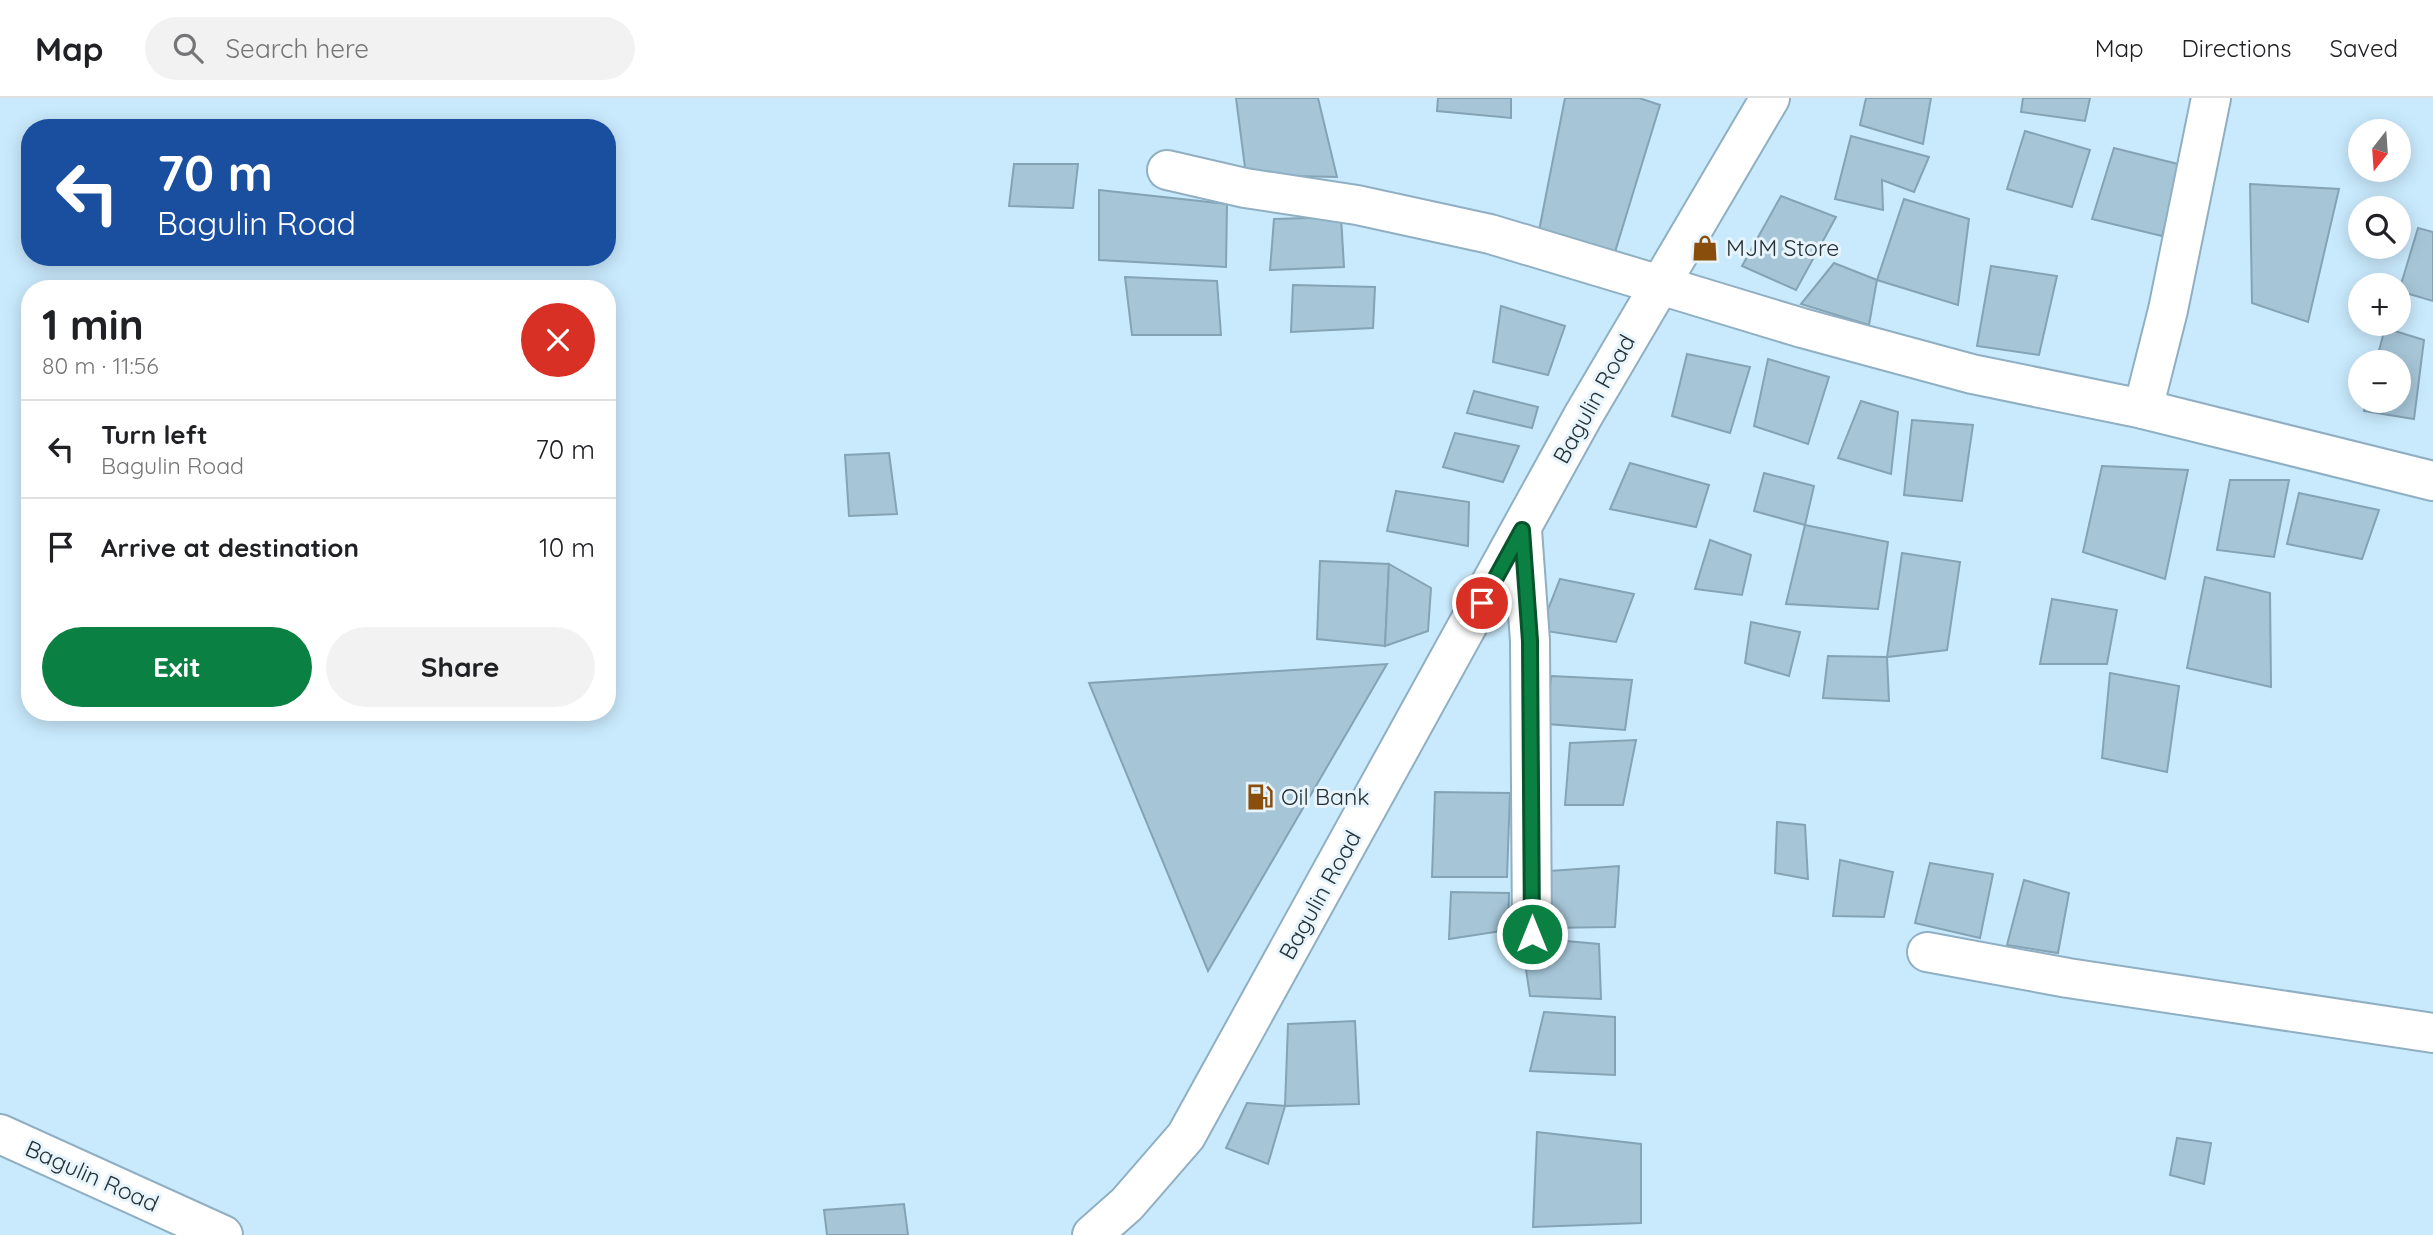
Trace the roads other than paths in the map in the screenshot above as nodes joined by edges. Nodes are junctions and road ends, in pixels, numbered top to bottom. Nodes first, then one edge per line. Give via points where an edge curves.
1 (1770, 98) edge
2 (2211, 98) edge
3 (1167, 170) dead end
4 (1660, 285) junction
5 (2143, 409) junction
6 (2433, 481) edge
7 (1522, 530) junction
8 (1532, 934) dead end
9 (1927, 952) dead end
10 (2433, 1033) edge
11 (0, 1134) edge
12 (223, 1235) edge
13 (1092, 1235) edge

1 - 4 street, Bagulin Road
2 - 5 street
3 - 4 street via 1489,234
4 - 5 street via 1972,374
4 - 7 street, Bagulin Road
5 - 6 street
7 - 8 street via 1530,641
7 - 13 street, Bagulin Road via 1186,1136
9 - 10 street
11 - 12 street, Bagulin Road

